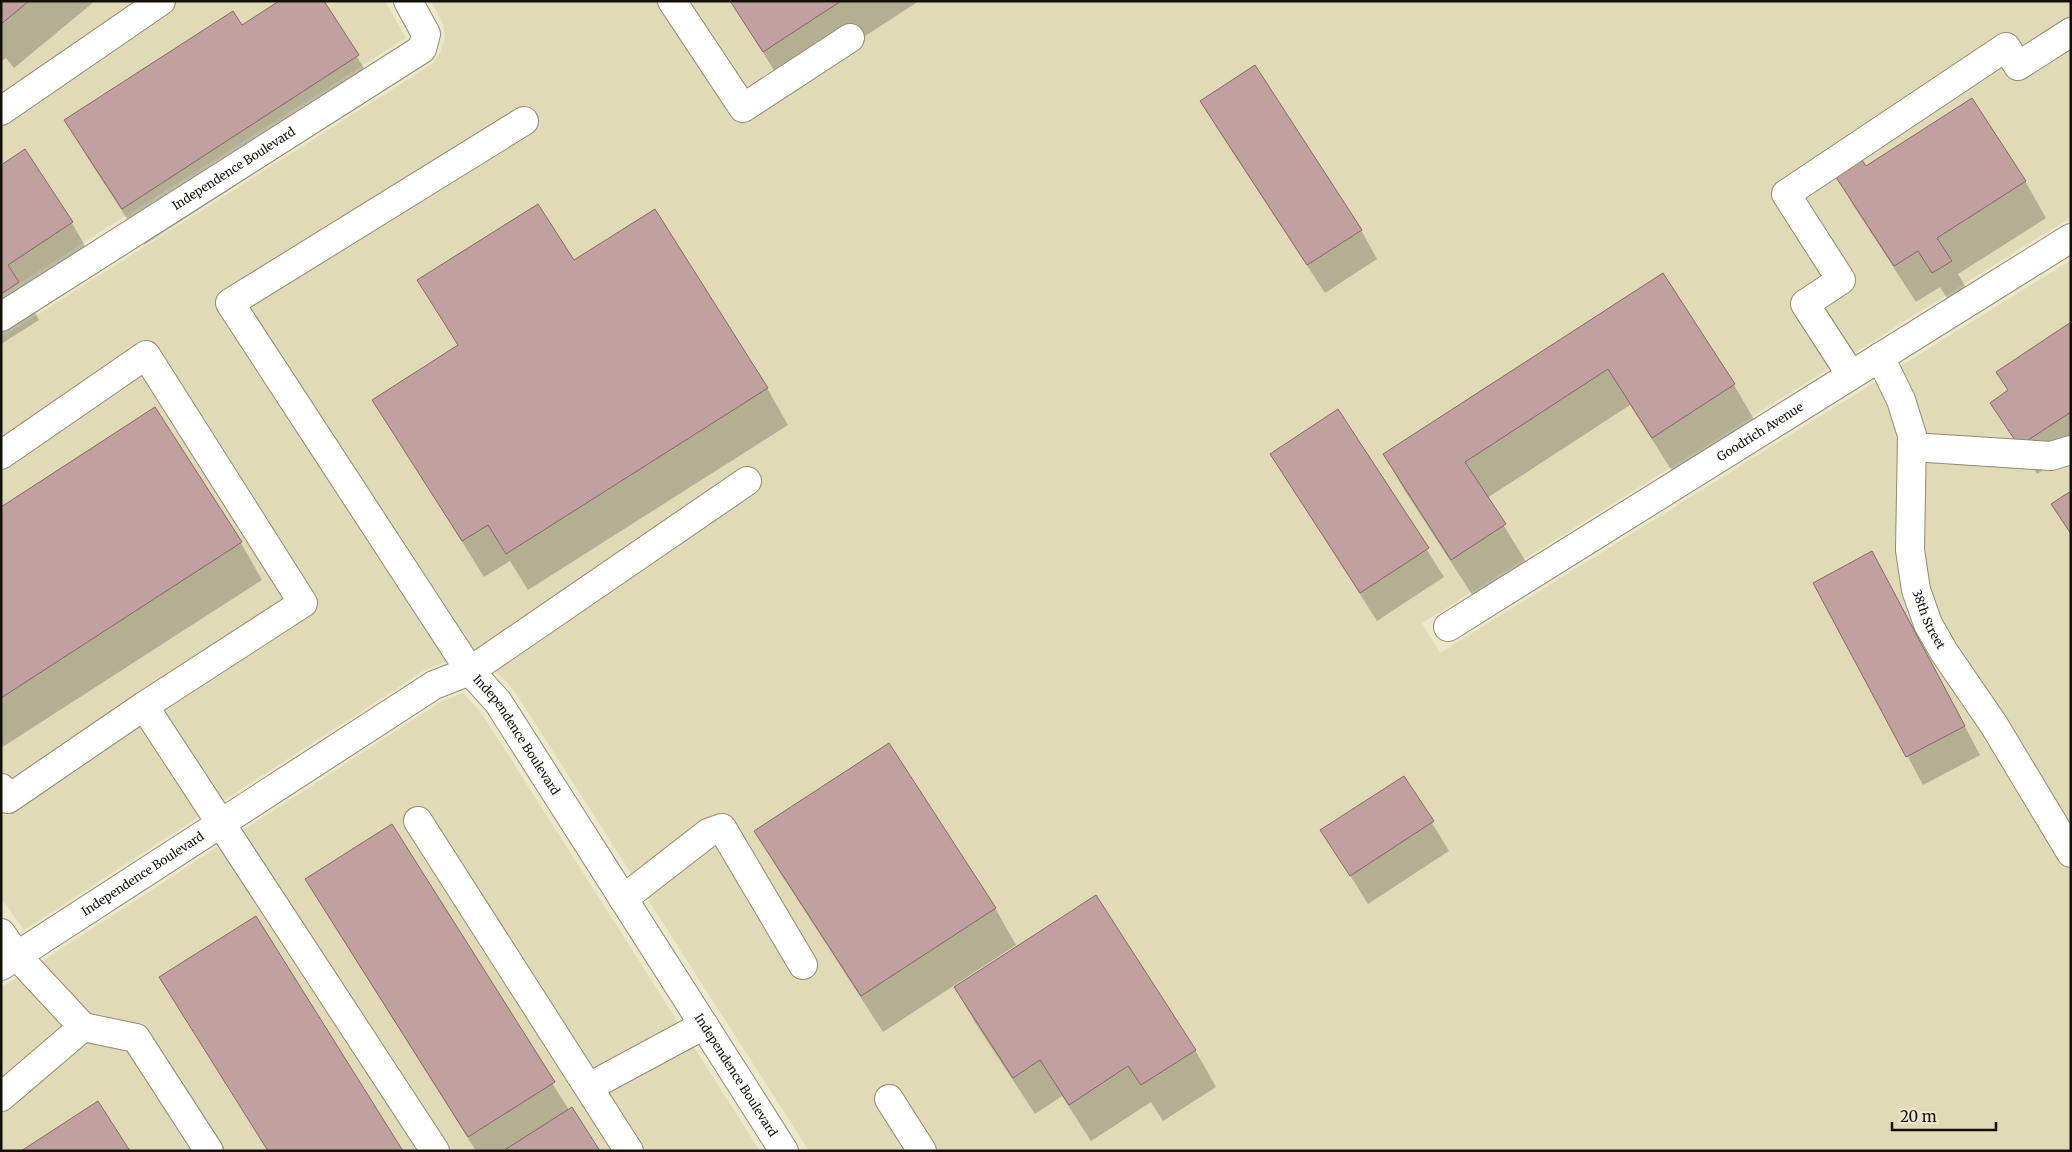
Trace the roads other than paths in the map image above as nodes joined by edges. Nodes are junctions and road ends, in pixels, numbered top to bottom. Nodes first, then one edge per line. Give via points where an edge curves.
1 (161, 1) edge
2 (408, 1) edge
3 (672, 1) edge
4 (2071, 32) edge
5 (850, 38) dead end
6 (1, 111) edge
7 (524, 121) dead end
8 (2071, 238) edge
9 (1, 317) edge
10 (1880, 357) junction
11 (1851, 374) junction
12 (1912, 447) junction
13 (2071, 450) edge
14 (1, 456) edge
15 (747, 481) dead end
16 (1448, 627) dead end
17 (470, 671) junction
18 (144, 706) junction
19 (1, 788) edge
20 (418, 821) dead end
21 (220, 824) junction
22 (2071, 853) edge
23 (623, 899) junction
24 (1, 933) edge
25 (9, 961) edge
26 (803, 965) dead end
27 (704, 1025) junction
28 (84, 1027) junction
29 (589, 1087) junction
30 (1, 1097) edge
31 (889, 1099) dead end
32 (209, 1151) edge
33 (435, 1151) edge
34 (629, 1151) edge
35 (784, 1151) edge
36 (922, 1151) edge

1 - 6 street
2 - 9 street, Independence Boulevard via 426,34 422,49
3 - 5 street via 743,108
4 - 11 street via 2018,66 2006,47 1786,194 1841,280 1804,304
7 - 17 street via 230,302
8 - 10 street, Goodrich Avenue
10 - 11 street, Goodrich Avenue
10 - 12 street, 38th Street via 1909,420
11 - 16 street, Goodrich Avenue
12 - 13 street via 2051,456
12 - 22 street, 38th Street via 1910,550 1916,590 1928,624
14 - 18 street via 146,355 303,603
15 - 17 street
17 - 21 street, Independence Boulevard via 434,685
17 - 23 street, Independence Boulevard via 498,702
18 - 19 street via 8,798
18 - 21 street
20 - 29 street
21 - 25 street, Independence Boulevard
21 - 33 street
23 - 26 street via 708,833 722,828
23 - 27 street, Independence Boulevard
24 - 25 street
25 - 28 street
27 - 29 street
27 - 35 street, Independence Boulevard
28 - 30 street
28 - 32 street via 136,1038
29 - 34 street
31 - 36 street

